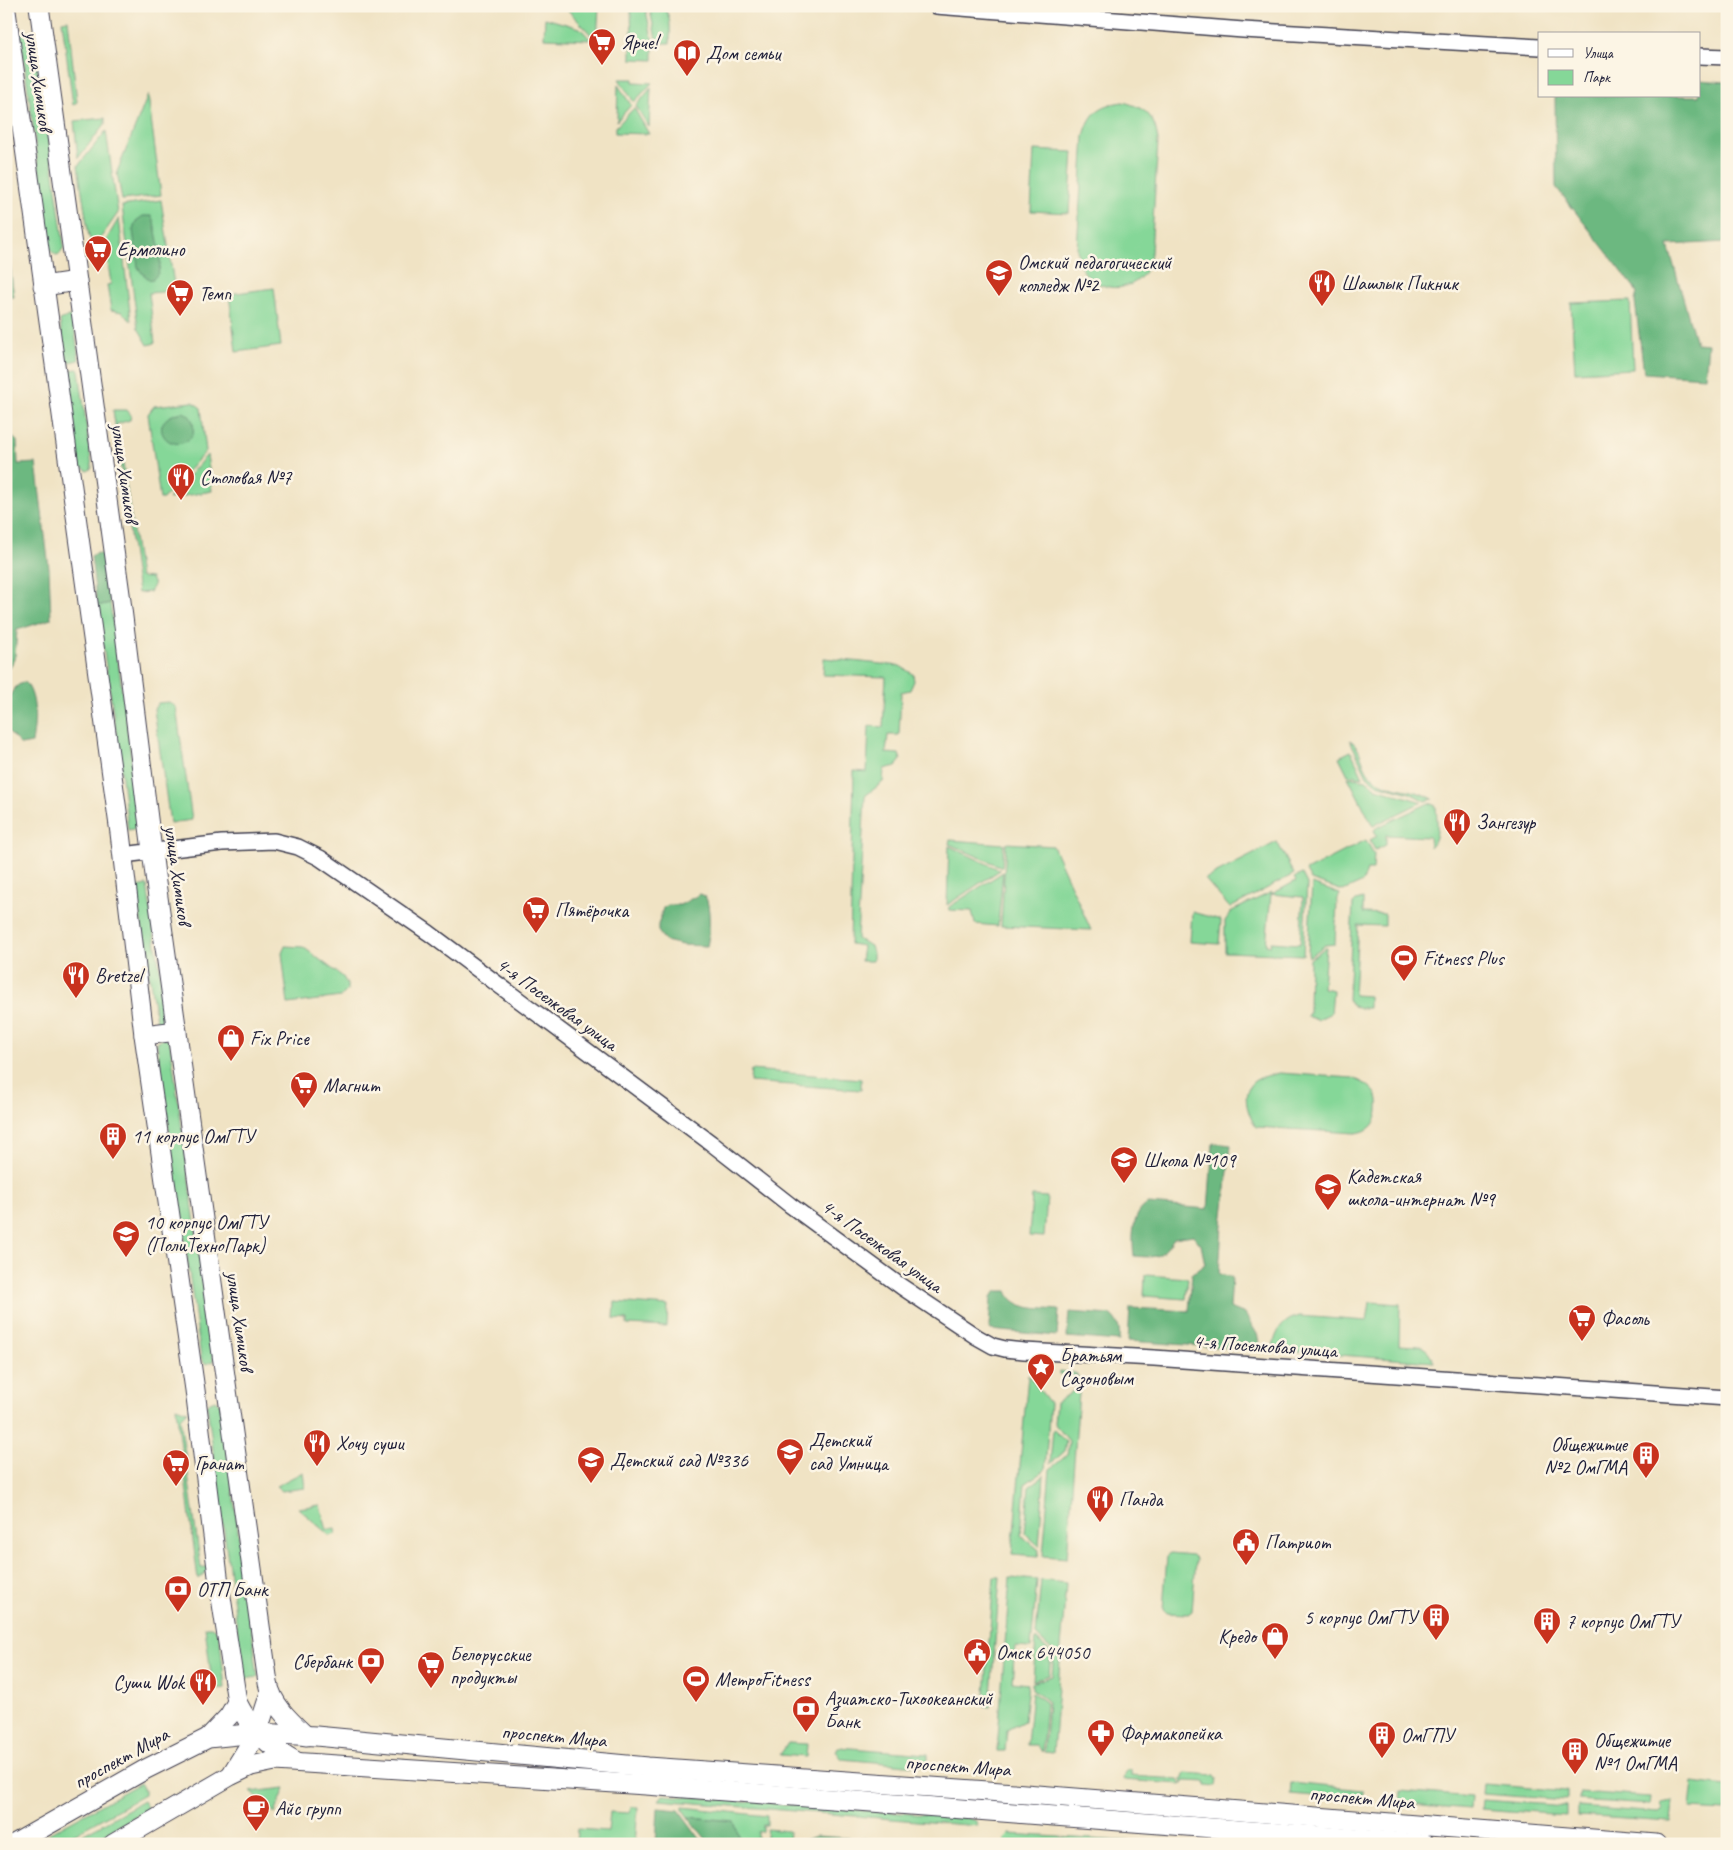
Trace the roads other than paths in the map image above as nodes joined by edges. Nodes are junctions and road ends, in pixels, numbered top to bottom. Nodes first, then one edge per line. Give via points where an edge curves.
1 (39, 6) edge
2 (936, 6) edge
3 (6, 12) edge
4 (1538, 47) edge
5 (1700, 56) edge
6 (1727, 57) edge
7 (76, 281) junction
8 (43, 286) junction
9 (106, 499) junction
10 (75, 504) junction
11 (152, 851) junction
12 (123, 855) junction
13 (177, 1031) junction
14 (144, 1035) junction
15 (1727, 1398) edge
16 (270, 1693) junction
17 (237, 1702) junction
18 (257, 1733) junction
19 (306, 1736) junction
20 (208, 1738) junction
21 (297, 1762) junction
22 (230, 1776) junction
23 (14, 1844) edge
24 (113, 1844) edge
25 (1424, 1844) edge
26 (1656, 1844) edge

1 - 7 main road, улица Химиков
2 - 4 street via 1243,30
3 - 8 main road, улица Химиков
5 - 6 street
7 - 8 main road
7 - 9 main road, улица Химиков
8 - 10 main road, улица Химиков
9 - 10 main road
9 - 11 main road, улица Химиков
10 - 12 main road, улица Химиков
11 - 12 street, 4-я Поселковая улица
11 - 13 main road, улица Химиков
11 - 15 street, 4-я Поселковая улица via 243,841 274,841 298,847 320,858 429,933 894,1281 993,1346 1024,1351
12 - 14 main road, улица Химиков
13 - 14 main road
13 - 16 main road, улица Химиков
14 - 17 main road, улица Химиков
16 - 18 main road, проспект Мира
16 - 19 main road, улица Химиков via 286,1717
17 - 18 main road, улица Химиков
17 - 20 main road via 229,1716
18 - 19 main road, проспект Мира
18 - 20 main road, проспект Мира
18 - 21 main road, улица Химиков
18 - 22 main road, проспект Мира
19 - 26 main road, проспект Мира via 648,1767
20 - 23 main road, проспект Мира via 146,1769
21 - 22 main road, проспект Мира via 262,1762
21 - 25 main road, проспект Мира via 956,1807
22 - 24 main road, проспект Мира

